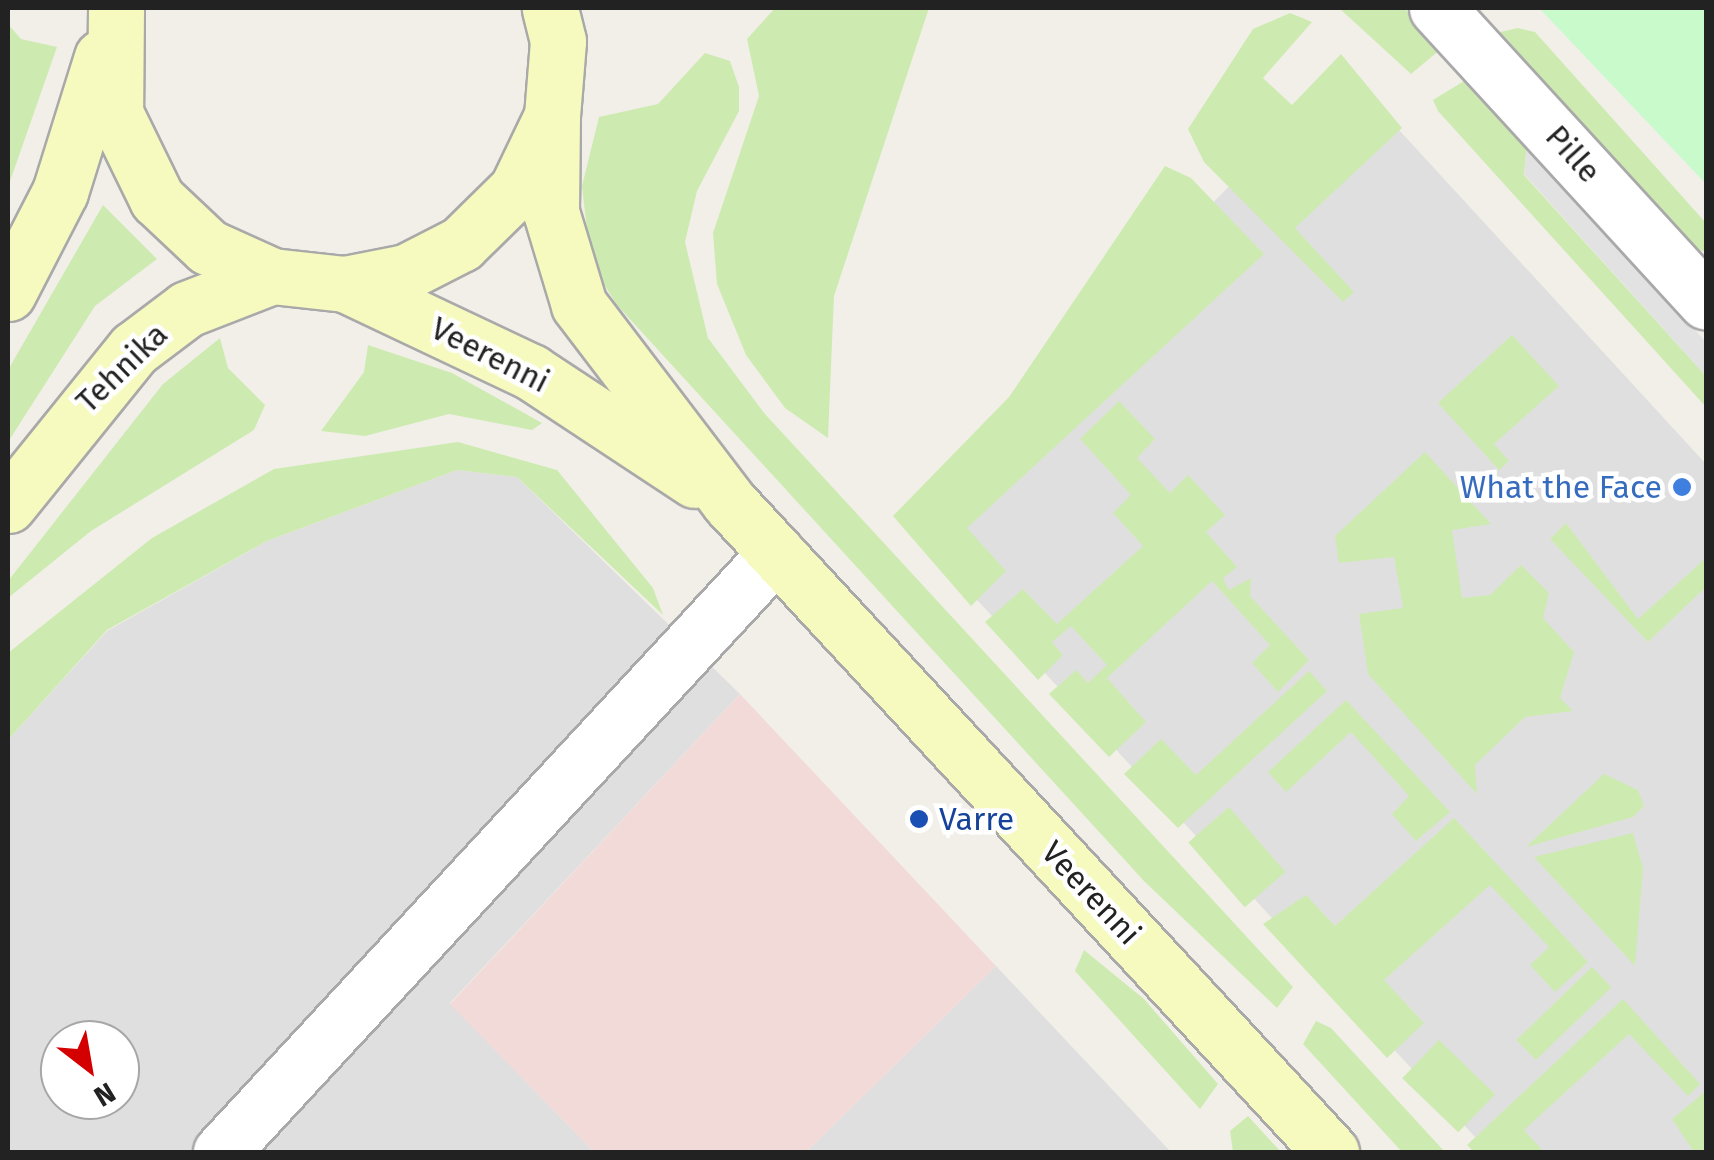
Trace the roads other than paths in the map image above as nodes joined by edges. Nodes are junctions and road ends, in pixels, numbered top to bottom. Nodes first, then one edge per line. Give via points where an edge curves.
1 (1437, 8) edge
2 (114, 16) edge
3 (557, 19) edge
4 (552, 116) junction
5 (272, 276) junction
6 (345, 284) junction
7 (8, 293) edge
8 (1706, 302) edge
9 (729, 502) junction
10 (8, 505) edge
11 (776, 554) junction
12 (221, 1152) edge
13 (1331, 1152) edge

1 - 8 street, Pille
2 - 5 street via 115,113 157,199 208,247
2 - 7 street via 60,192
3 - 4 street, Veerenni
4 - 6 street via 492,220 406,272
4 - 9 street, Veerenni via 550,212 579,305
5 - 6 street
5 - 10 street, Tehnika via 187,309 134,349
6 - 9 street, Veerenni via 531,372
9 - 11 street, Veerenni
11 - 12 street
11 - 13 street, Veerenni

